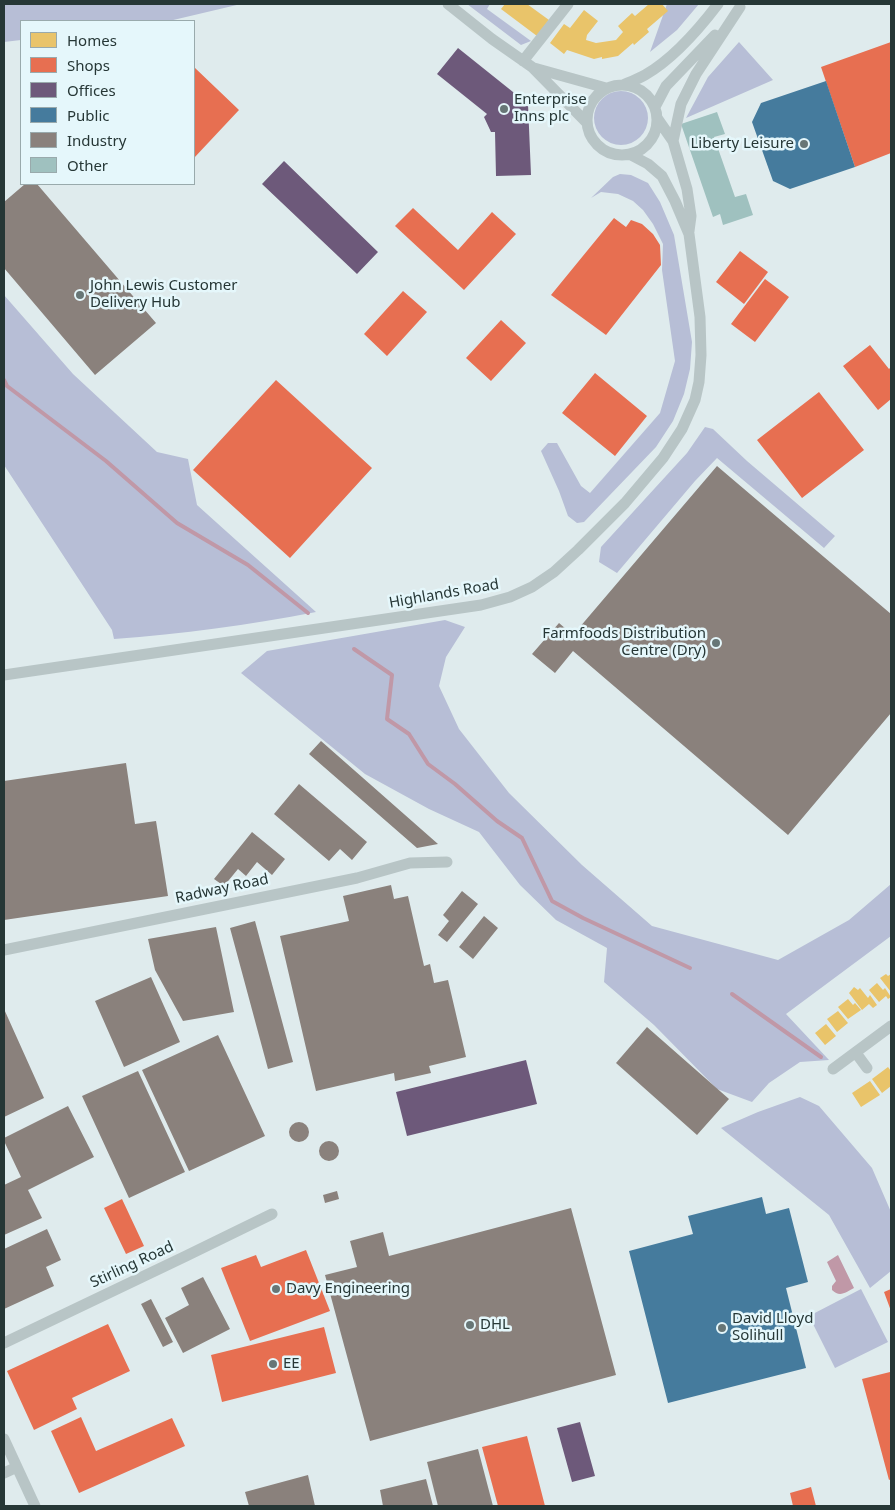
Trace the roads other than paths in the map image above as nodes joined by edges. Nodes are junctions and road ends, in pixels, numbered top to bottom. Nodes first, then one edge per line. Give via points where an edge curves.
1 (448, 4) edge
2 (568, 4) edge
3 (718, 4) edge
4 (741, 5) edge
5 (528, 64) junction
6 (623, 85) junction
7 (606, 88) junction
8 (656, 112) junction
9 (587, 123) junction
10 (673, 141) junction
11 (631, 155) junction
12 (689, 234) junction
13 (4, 675) edge
14 (447, 862) dead end
15 (4, 950) edge
16 (891, 1026) edge
17 (856, 1053) junction
18 (867, 1068) dead end
19 (833, 1070) dead end
20 (272, 1214) dead end
21 (4, 1343) edge
22 (4, 1440) edge
23 (17, 1466) junction
24 (4, 1473) edge
25 (34, 1506) edge

1 - 5 street
2 - 5 street
3 - 6 street via 663,62
4 - 8 street via 666,86
4 - 10 street via 680,104
5 - 7 street
5 - 9 street
6 - 7 street
6 - 8 street via 634,87 650,98
7 - 9 street via 591,103
8 - 10 street, Highlands Road
8 - 11 street via 654,137 648,145
9 - 11 street via 591,136 603,150 621,156
10 - 12 street, Highlands Road via 687,189 691,216
11 - 12 street, Highlands Road via 662,176
12 - 13 street, Highlands Road via 700,317 701,355 695,400 682,429 663,458 625,503 554,572 532,587 481,605
14 - 15 street, Radway Road via 410,864 357,878
16 - 17 street
17 - 18 street
17 - 19 street
20 - 21 street, Stirling Road
22 - 23 street
23 - 24 street
23 - 25 street

